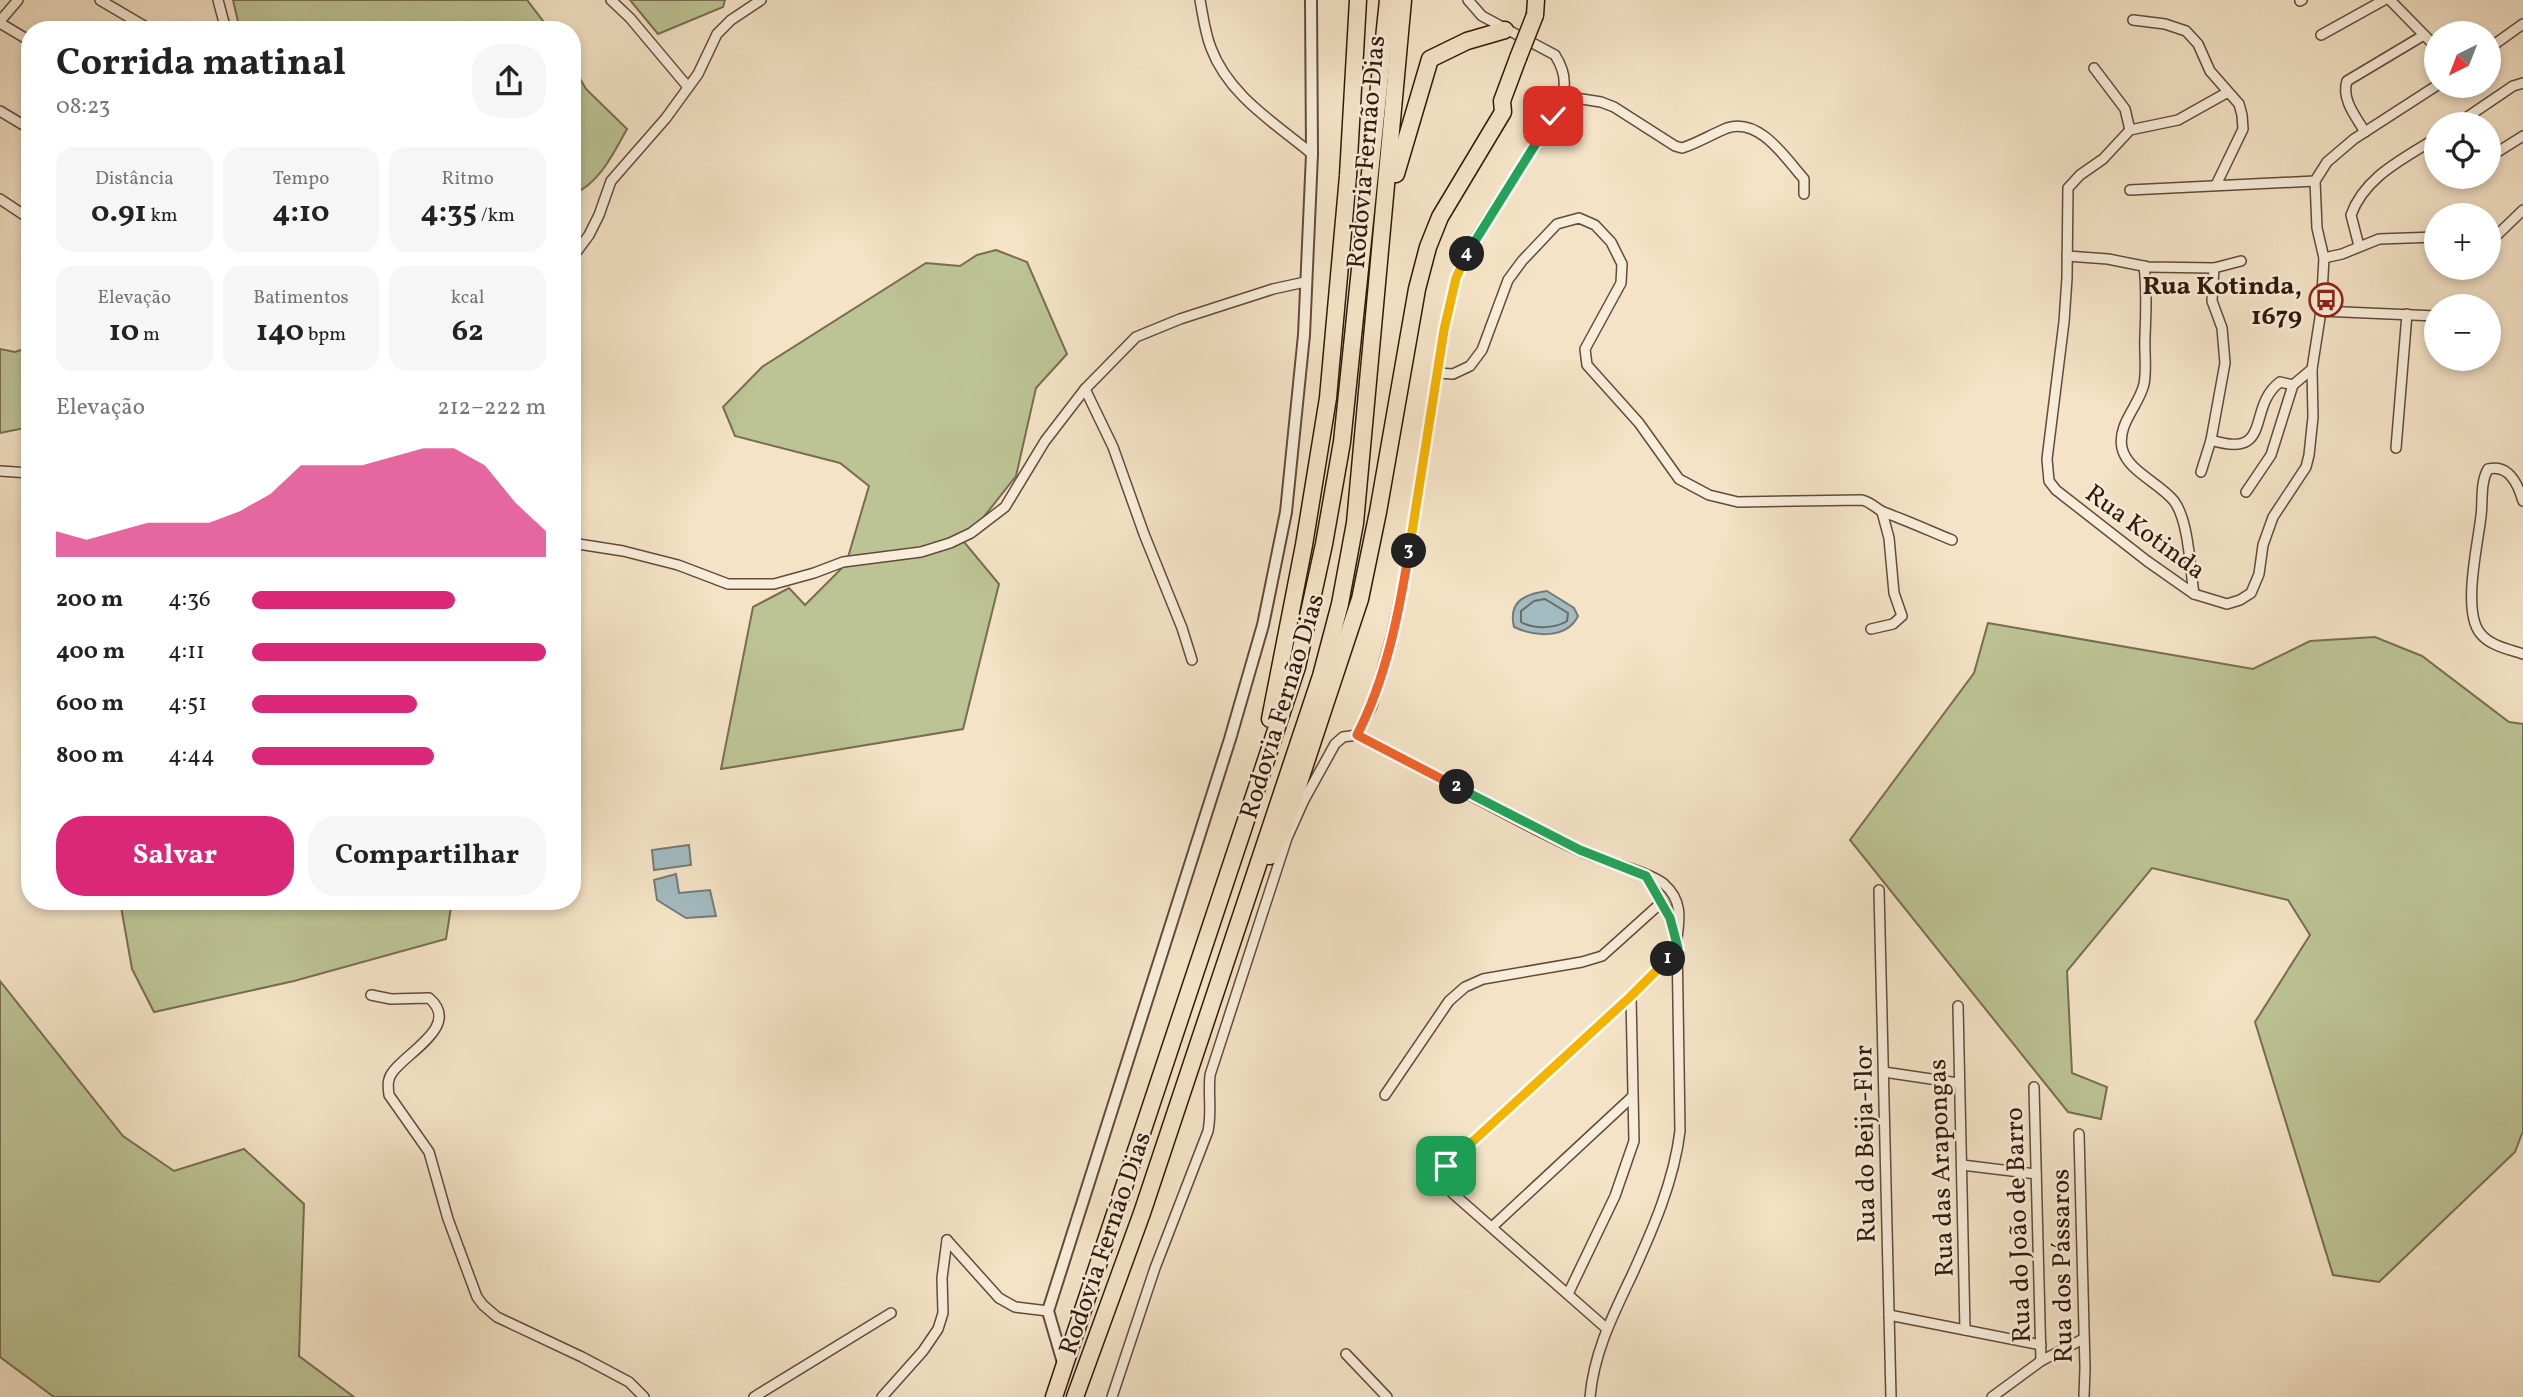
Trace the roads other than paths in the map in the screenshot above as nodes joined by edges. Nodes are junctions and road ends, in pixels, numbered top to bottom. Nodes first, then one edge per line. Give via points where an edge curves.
1 (18, 0) edge
2 (100, 0) edge
3 (218, 0) edge
4 (611, 0) edge
5 (761, 0) edge
6 (1200, 0) edge
7 (1311, 0) edge
8 (1346, 0) edge
9 (1358, 0) edge
10 (1388, 0) edge
11 (1404, 0) edge
12 (1468, 0) edge
13 (2384, 0) edge
14 (2390, 0) edge
15 (1536, 8) edge
16 (2133, 20) dead end
17 (135, 21) edge
18 (224, 21) edge
19 (0, 22) edge
20 (2523, 24) edge
21 (1505, 30) junction
22 (21, 35) edge
23 (2321, 35) dead end
24 (2424, 35) joint
25 (1356, 38) junction
26 (2501, 40) edge
27 (2094, 68) dead end
28 (2523, 83) edge
29 (688, 87) junction
30 (2228, 92) junction
31 (2424, 94) edge
32 (1563, 96) junction
33 (0, 111) edge
34 (2475, 112) edge
35 (21, 124) edge
36 (2130, 130) junction
37 (2365, 132) junction
38 (2523, 136) edge
39 (2424, 146) edge
40 (2501, 150) edge
41 (1312, 154) junction
42 (2315, 181) junction
43 (2216, 185) junction
44 (2130, 190) dead end
45 (1804, 194) dead end
46 (0, 199) edge
47 (2523, 210) edge
48 (21, 213) edge
49 (1384, 213) junction
50 (2501, 230) edge
51 (2424, 237) edge
52 (581, 246) edge
53 (2359, 246) junction
54 (2067, 256) junction
55 (2324, 258) junction
56 (2241, 261) dead end
57 (2144, 266) junction
58 (2214, 268) junction
59 (1305, 282) junction
60 (2321, 311) junction
61 (2407, 314) junction
62 (2424, 315) edge
63 (2312, 369) junction
64 (1437, 373) junction
65 (2293, 385) junction
66 (1085, 388) junction
67 (2211, 440) junction
68 (2396, 448) dead end
69 (0, 471) edge
70 (21, 472) edge
71 (2201, 472) dead end
72 (2246, 492) dead end
73 (2523, 501) edge
74 (1882, 512) junction
75 (1952, 540) dead end
76 (581, 545) edge
77 (1344, 581) junction
78 (2194, 594) junction
79 (1871, 629) dead end
80 (2523, 654) edge
81 (1192, 660) dead end
82 (1332, 686) junction
83 (1357, 735) junction
84 (1255, 793) junction
85 (1646, 876) junction
86 (1879, 890) dead end
87 (1662, 902) junction
88 (1242, 912) junction
89 (1677, 943) junction
90 (371, 995) dead end
91 (1631, 996) junction
92 (1958, 1006) dead end
93 (1884, 1072) junction
94 (1958, 1083) junction
95 (2034, 1087) dead end
96 (1385, 1095) dead end
97 (1632, 1097) junction
98 (2079, 1134) dead end
99 (1962, 1165) junction
100 (2036, 1174) junction
101 (1492, 1227) junction
102 (1568, 1294) junction
103 (1048, 1311) junction
104 (891, 1314) dead end
105 (1889, 1315) junction
106 (1606, 1328) junction
107 (1965, 1330) junction
108 (2083, 1339) junction
109 (2041, 1345) junction
110 (1346, 1354) dead end
111 (2041, 1361) junction
112 (1064, 1369) junction
113 (644, 1397) edge
114 (754, 1397) edge
115 (882, 1397) edge
116 (1054, 1397) edge
117 (1075, 1397) edge
118 (1112, 1397) edge
119 (1387, 1397) edge
120 (1590, 1397) edge
121 (1891, 1397) edge
122 (1992, 1397) edge
123 (2084, 1397) edge

1 - 19 street
2 - 17 street
3 - 18 street
4 - 29 street
5 - 29 street via 717,34
6 - 41 street via 1210,48 1233,88
7 - 41 street
8 - 25 highway
9 - 25 highway
10 - 84 highway, Rodovia Fernão Dias via 1342,442 1297,667
11 - 49 highway, Rodovia Fernão Dias
12 - 21 street via 1482,16
13 - 23 street
14 - 24 street
15 - 82 highway, bridge via 1502,101 1503,112 1440,217 1428,247 1360,599
16 - 30 street via 2186,31
19 - 22 street
20 - 26 street
21 - 32 street via 1555,55 1564,76
21 - 49 highway via 1430,59
24 - 37 street via 2347,81 2348,103
25 - 84 highway via 1328,398
27 - 36 street via 2126,109
28 - 34 street
29 - 52 street via 611,181
30 - 36 street via 2178,120
30 - 43 street via 2239,104 2243,130
31 - 37 street
32 - 45 street via 1614,107 1682,148 1731,127 1756,131 1804,179
32 - 64 street via 1456,278
33 - 35 street
36 - 54 street, Rua Kotinda via 2068,188
37 - 42 street via 2327,162
38 - 40 street
39 - 53 street via 2379,174 2364,190 2351,215
41 - 59 street
42 - 43 street
42 - 55 street, Rua Kotinda
43 - 44 street
46 - 48 street
47 - 50 street
49 - 77 highway, Rodovia Fernão Dias via 1355,523
51 - 53 street via 2386,238
53 - 55 street
54 - 57 street
54 - 78 street, Rua Kotinda via 2060,363 2047,447 2049,481
55 - 60 street, Rua Kotinda
56 - 58 street
57 - 58 street
57 - 78 street via 2146,370 2139,399 2126,420 2122,448 2132,466 2159,486 2180,511
58 - 67 street via 2212,301 2222,328 2225,363
59 - 66 street via 1147,331
59 - 103 street via 1286,512 1263,625
60 - 61 street
60 - 63 street, Rua Kotinda
61 - 62 street
61 - 68 street
63 - 65 street
63 - 78 street, Rua Kotinda via 2308,462 2273,517 2255,588 2234,603
64 - 74 street via 1454,374 1470,366 1482,350 1508,280 1557,224 1579,218 1603,233 1622,264 1621,283 1586,349 1587,365 1639,423 1679,480 1709,495 1738,502 1862,500
64 - 83 street via 1392,634 1372,706
65 - 67 street via 2280,382 2270,392 2251,439 2244,444
65 - 72 street via 2271,455
66 - 76 street via 1005,506 971,533 921,552 843,562 774,584 728,584 678,565
66 - 81 street via 1113,447
67 - 71 street
69 - 70 street
73 - 80 street via 2519,486 2508,473 2501,468 2488,469 2473,563 2475,625 2491,643
74 - 75 street
74 - 79 street via 1894,593 1902,616 1893,624
77 - 82 highway
77 - 88 highway, Rodovia Fernão Dias via 1321,676
82 - 88 highway via 1284,828
83 - 85 street via 1580,850
83 - 118 street via 1335,744 1287,838 1209,1075 1212,1114 1208,1131
84 - 112 highway, Rodovia Fernão Dias
85 - 87 street
85 - 89 street via 1663,884 1679,906
86 - 93 street, Rua do Beija-Flor
87 - 89 street
87 - 96 street via 1602,956 1483,979 1465,987 1449,1001
88 - 117 highway, Rodovia Fernão Dias
89 - 91 street
89 - 106 street via 1677,1157 1652,1230
90 - 113 street via 429,998 439,1012 426,1042 392,1073 389,1095 429,1152 477,1297 497,1317 629,1382
91 - 97 street
91 - 101 street via 1441,1172 1441,1183
92 - 94 street, Rua das Arapongas
93 - 94 street
93 - 105 street, Rua do Beija-Flor
94 - 99 street, Rua das Arapongas
95 - 100 street, Rua do João de Barro
97 - 101 street
97 - 102 street via 1635,1131 1629,1156
98 - 108 street, Rua dos Pássaros
99 - 100 street
99 - 107 street, Rua das Arapongas
100 - 109 street, Rua do João de Barro
101 - 102 street
102 - 106 street
103 - 112 street
103 - 115 street via 1015,1307 999,1298 947,1240 938,1329
104 - 114 street
105 - 107 street
105 - 121 street, Rua do Beija-Flor
106 - 120 street
107 - 109 street
108 - 111 street
108 - 123 street, Rua dos Pássaros
109 - 111 street, Rua do João de Barro
110 - 119 street
111 - 122 street
112 - 116 highway, Rodovia Fernão Dias

